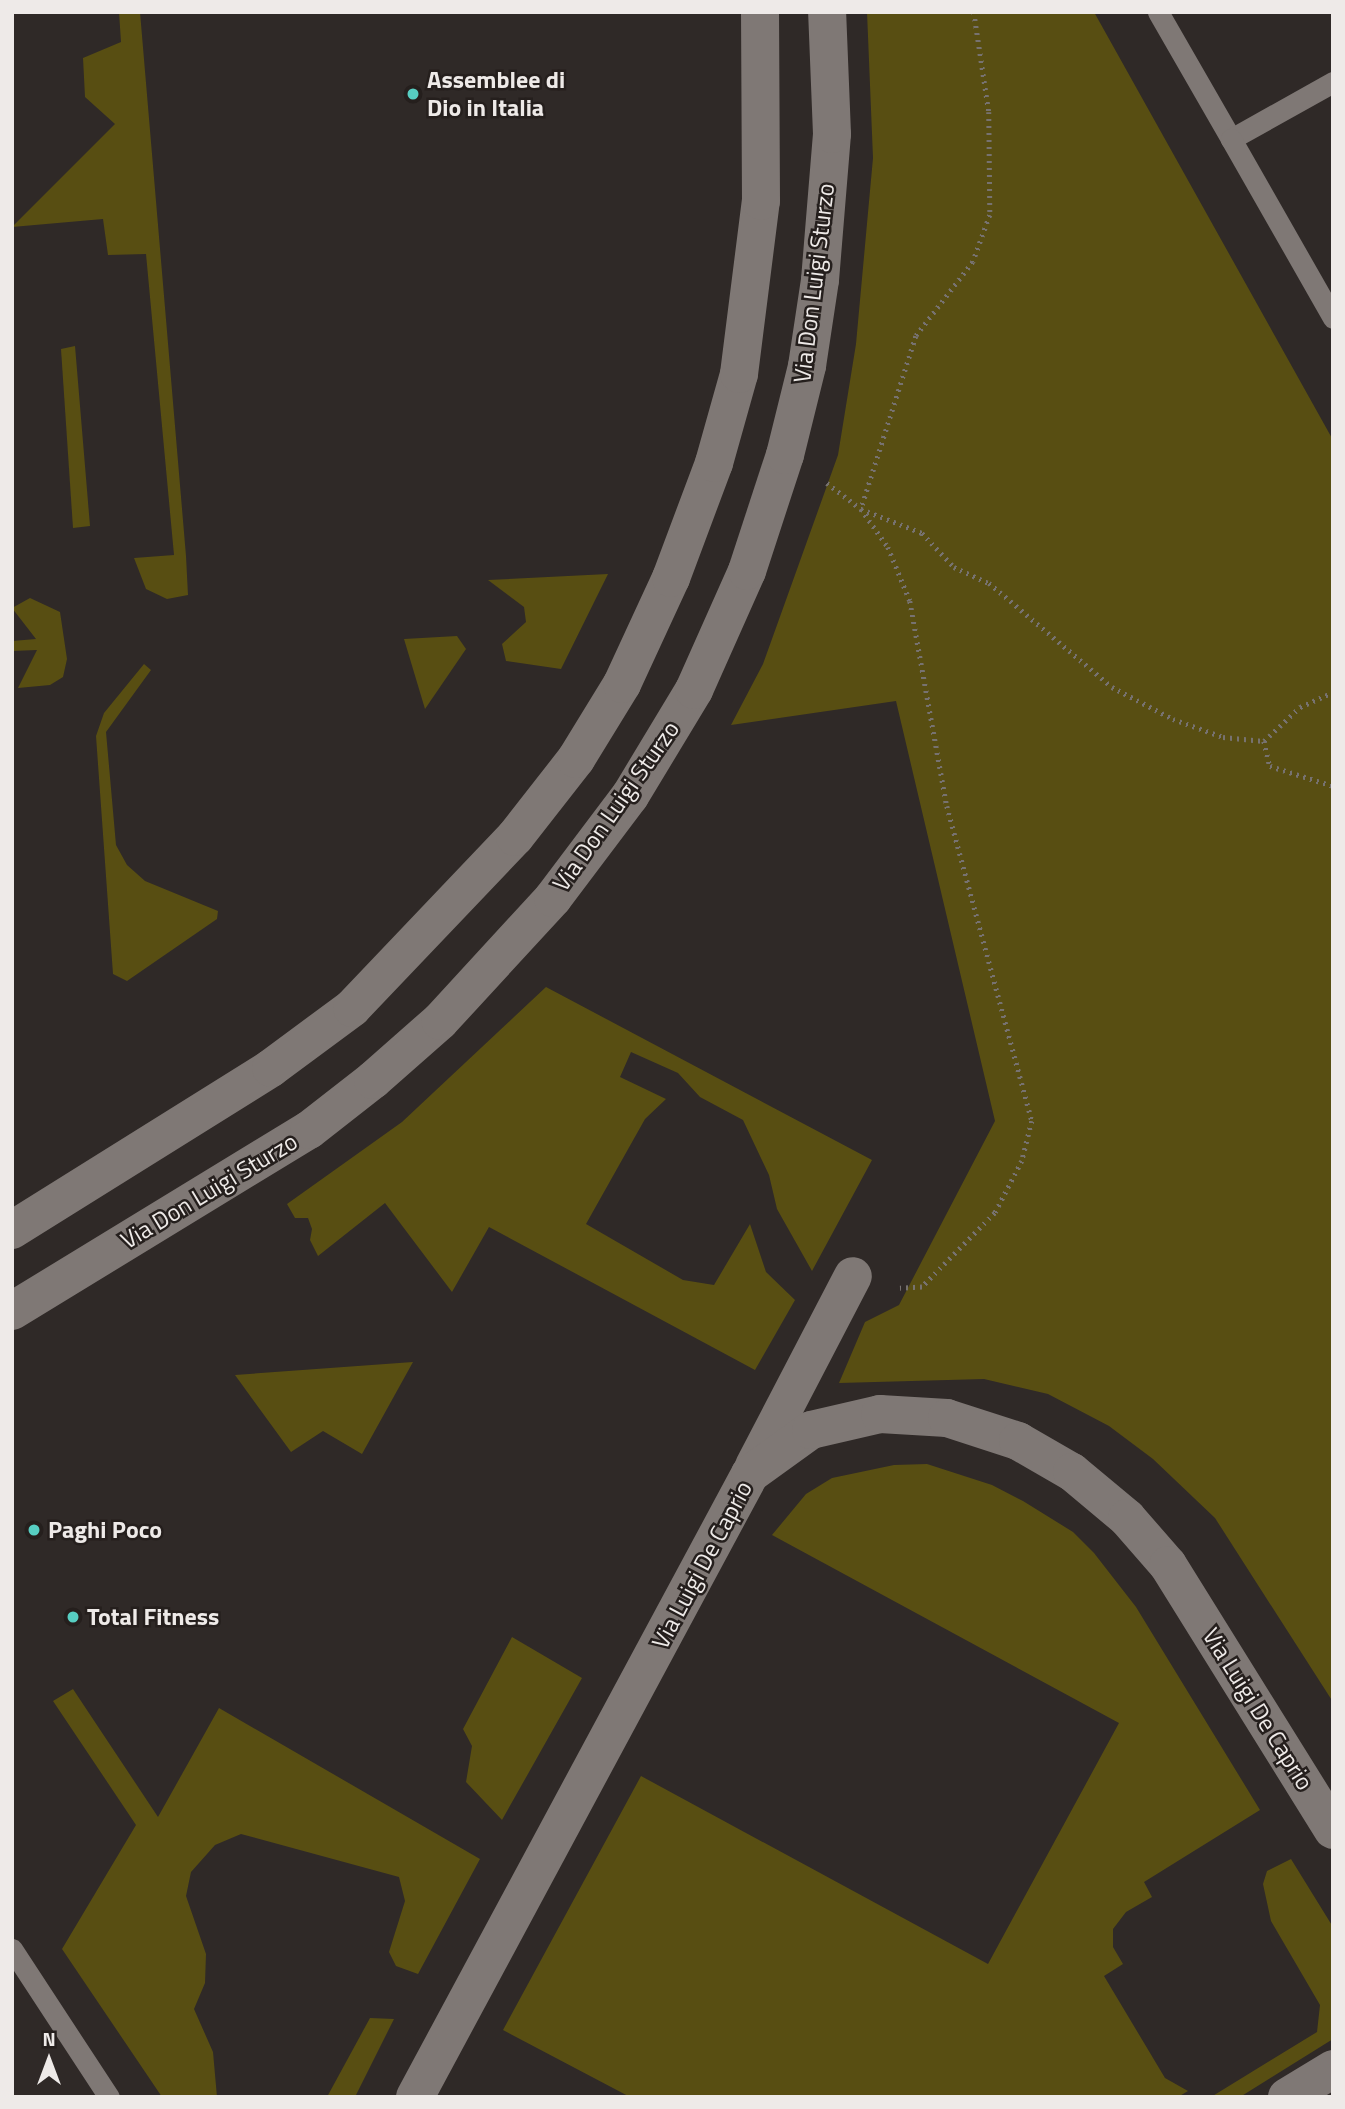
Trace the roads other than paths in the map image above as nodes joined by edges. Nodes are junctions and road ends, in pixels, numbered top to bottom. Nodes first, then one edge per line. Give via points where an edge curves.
1 (760, 12) edge
2 (827, 12) edge
3 (1158, 12) edge
4 (1333, 82) edge
5 (1231, 139) junction
6 (1333, 318) edge
7 (12, 1230) edge
8 (853, 1276) road end
9 (12, 1311) edge
10 (750, 1474) junction
11 (1333, 1829) edge
12 (12, 1949) edge
13 (1333, 2068) edge
14 (110, 2097) edge
15 (415, 2097) edge
16 (1287, 2097) edge

1 - 7 street via 761,201 739,374 714,463 671,578 609,705 576,759 515,837 352,1008 271,1068
2 - 9 street, Via Don Luigi Sturzo via 832,134 820,280 807,366 785,455 747,571 694,690 630,796 553,898 440,1021 309,1130
3 - 5 lane
4 - 5 lane
5 - 6 lane
8 - 10 street
10 - 11 street, Via Luigi De Caprio via 811,1430 880,1414 947,1418 1018,1441 1072,1472 1127,1518 1168,1564
10 - 15 street, Via Luigi De Caprio
12 - 14 lane
13 - 16 street

